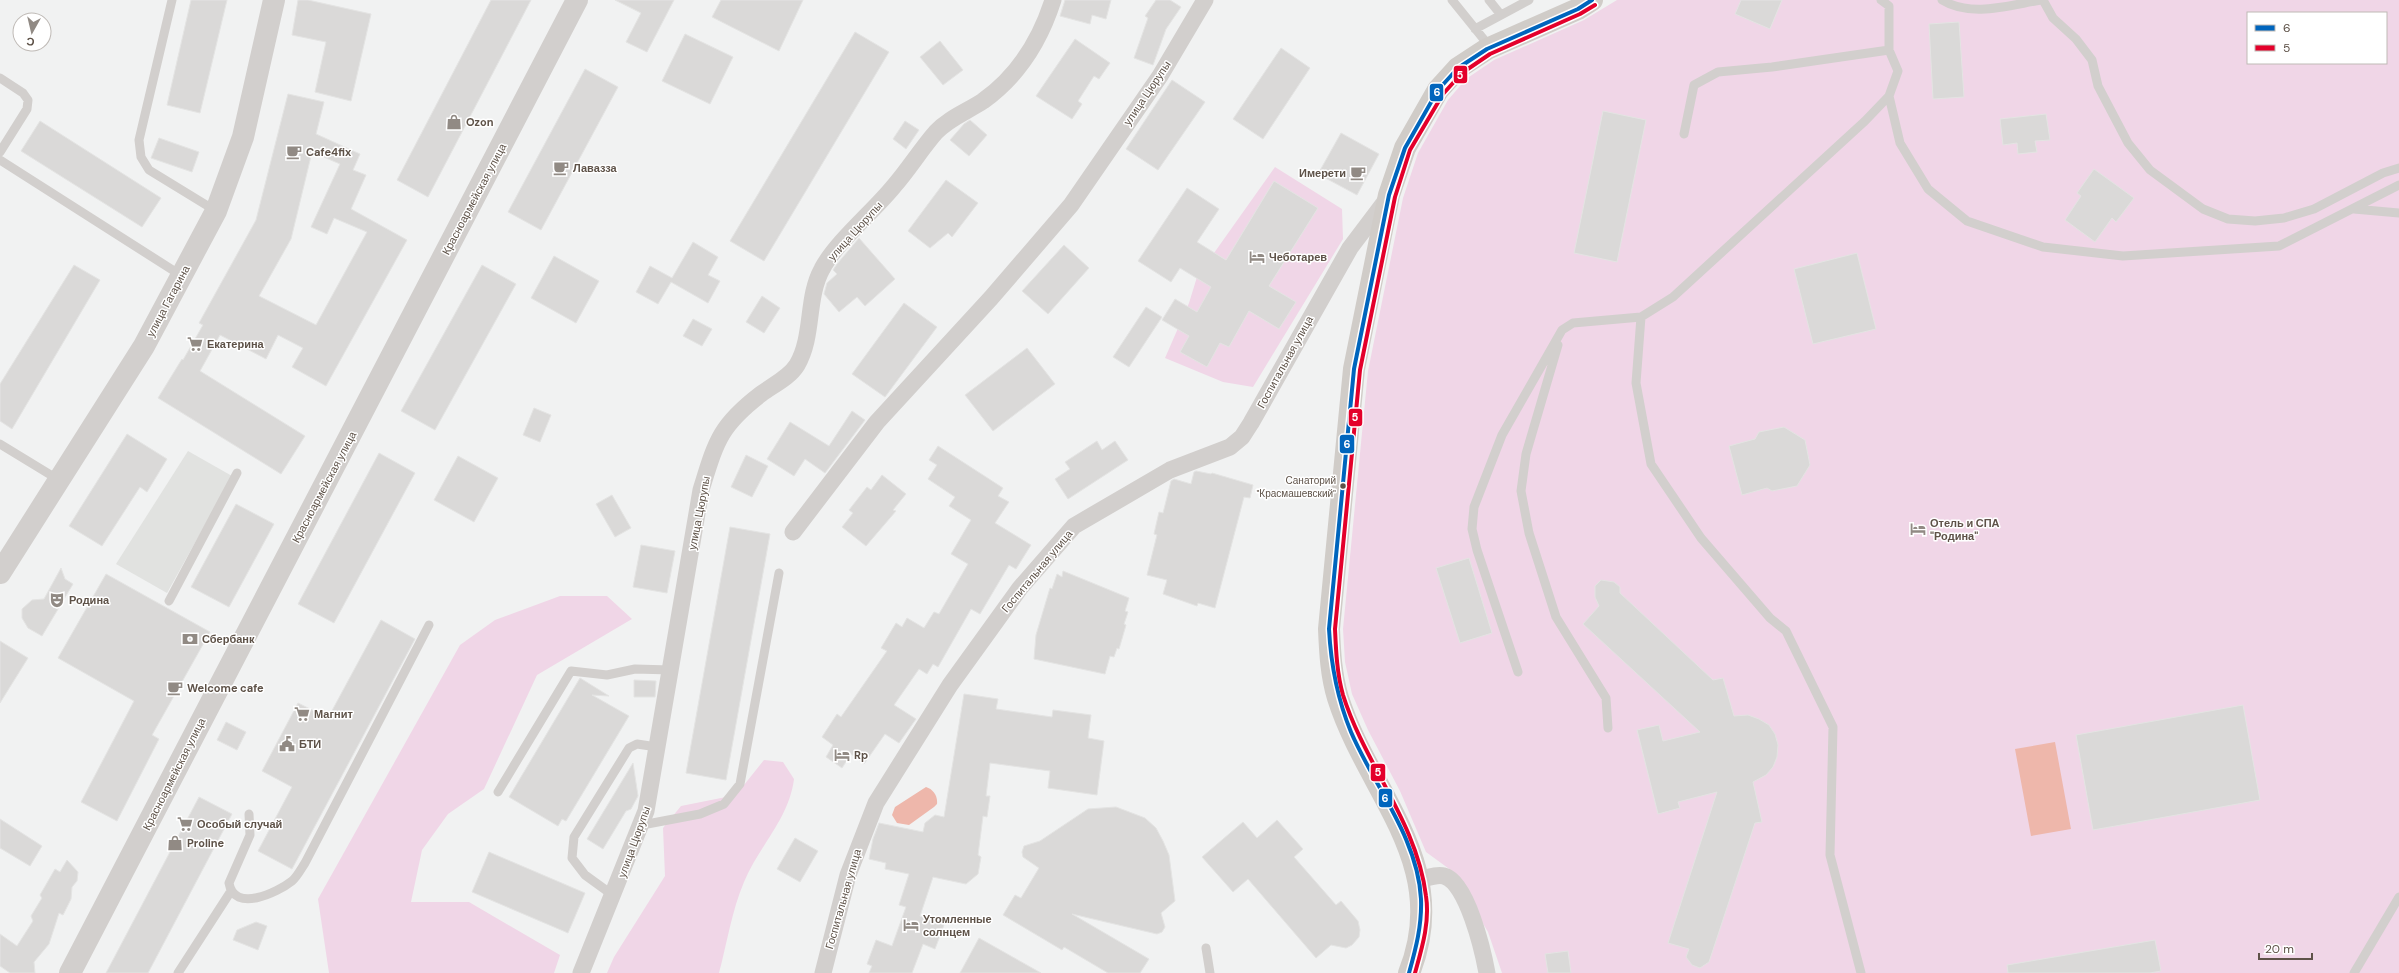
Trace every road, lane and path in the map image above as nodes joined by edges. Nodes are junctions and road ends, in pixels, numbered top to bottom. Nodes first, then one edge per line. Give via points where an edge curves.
1 (172, 0) edge
2 (274, 0) edge
3 (577, 0) edge
4 (1053, 0) edge
5 (1204, 0) edge
6 (1452, 0) edge
7 (1489, 0) edge
8 (1529, 0) edge
9 (1592, 0) edge
10 (1881, 0) edge
11 (1942, 0) edge
12 (2042, 0) edge
13 (1501, 15) junction
14 (1475, 29) junction
15 (1491, 47) junction
16 (1890, 50) junction
17 (0, 78) edge
18 (1889, 96) junction
19 (1684, 134) dead end
20 (0, 152) edge
21 (0, 160) edge
22 (2399, 168) edge
23 (2399, 185) edge
24 (1389, 195) junction
25 (2354, 209) junction
26 (216, 211) junction
27 (2399, 213) edge
28 (182, 276) junction
29 (1642, 317) junction
30 (1562, 330) junction
31 (0, 444) edge
32 (238, 474) dead end
33 (59, 480) junction
34 (793, 532) dead end
35 (0, 573) edge
36 (779, 573) dead end
37 (169, 601) dead end
38 (429, 625) dead end
39 (672, 670) junction
40 (1518, 672) dead end
41 (1608, 728) dead end
42 (657, 747) junction
43 (498, 792) dead end
44 (249, 814) dead end
45 (642, 825) junction
46 (1420, 880) junction
47 (230, 891) junction
48 (614, 896) junction
49 (2399, 897) edge
50 (1206, 948) dead end
51 (70, 973) edge
52 (178, 973) edge
53 (581, 973) edge
54 (823, 973) edge
55 (1210, 973) edge
56 (1409, 973) edge
57 (1487, 973) edge
58 (1861, 973) edge
59 (2354, 973) edge

1 - 26 lane via 139,140 141,157 149,170
2 - 26 street, улица Гагарина via 243,137
3 - 51 street, Красноармейская улица
4 - 39 street, улица Цюрупы via 1046,21 1031,50 1014,73 983,101 937,131 894,187 830,256 818,278 803,349 797,365 787,376 739,412 725,427 716,444 701,490
5 - 34 street, улица Цюрупы via 1160,76 1071,205 991,298 877,422
6 - 14 lane
7 - 13 lane
8 - 13 lane
9 - 15 main road via 1578,9
10 - 16 lane via 1889,6
11 - 12 lane via 1962,8 1978,10
12 - 22 lane via 2053,18 2080,44 2092,60 2098,86 2128,142 2150,170 2203,209 2228,219 2255,221 2284,218 2314,209 2383,173
13 - 14 lane
14 - 15 lane
15 - 24 main road via 1458,68 1438,90 1405,148
16 - 18 lane via 1898,71
16 - 19 lane via 1718,72 1694,86
17 - 20 lane via 23,93 28,100 27,109
18 - 25 lane via 1900,142 1928,189 1967,221 2043,247 2123,256 2279,246
18 - 29 lane via 1860,126 1672,297
21 - 28 lane
23 - 25 lane
24 - 46 main road via 1354,369 1329,629 1330,662 1338,698 1392,808
24 - 54 street, Госпитальная улица via 1350,248 1251,423 1236,443 1170,470 1074,526 1020,588 950,685 876,803 848,875
25 - 27 lane
26 - 28 street, улица Гагарина
28 - 33 street, улица Гагарина via 144,346
29 - 30 lane via 1573,323
29 - 58 lane via 1636,383 1651,464 1701,538 1770,618 1786,631 1833,727 1830,855
30 - 40 lane via 1502,435 1474,507 1472,529 1477,550
30 - 41 lane via 1526,454 1521,491 1529,533 1556,617 1606,698
31 - 33 lane
32 - 37 lane
33 - 35 street, улица Гагарина
36 - 45 lane via 740,784 724,804 700,814
38 - 47 lane via 305,863 293,881 258,898 244,899
39 - 42 street, улица Цюрупы
39 - 43 lane via 635,669 607,675 571,671
42 - 45 street, улица Цюрупы via 650,794
42 - 48 lane via 638,744 629,748 574,837 572,858 585,875
44 - 47 lane via 250,835 231,875
45 - 48 street, улица Цюрупы
46 - 56 main road via 1419,939
46 - 57 street via 1445,876 1458,888 1477,932
47 - 52 lane
48 - 53 street, улица Цюрупы
49 - 59 lane
50 - 55 lane

